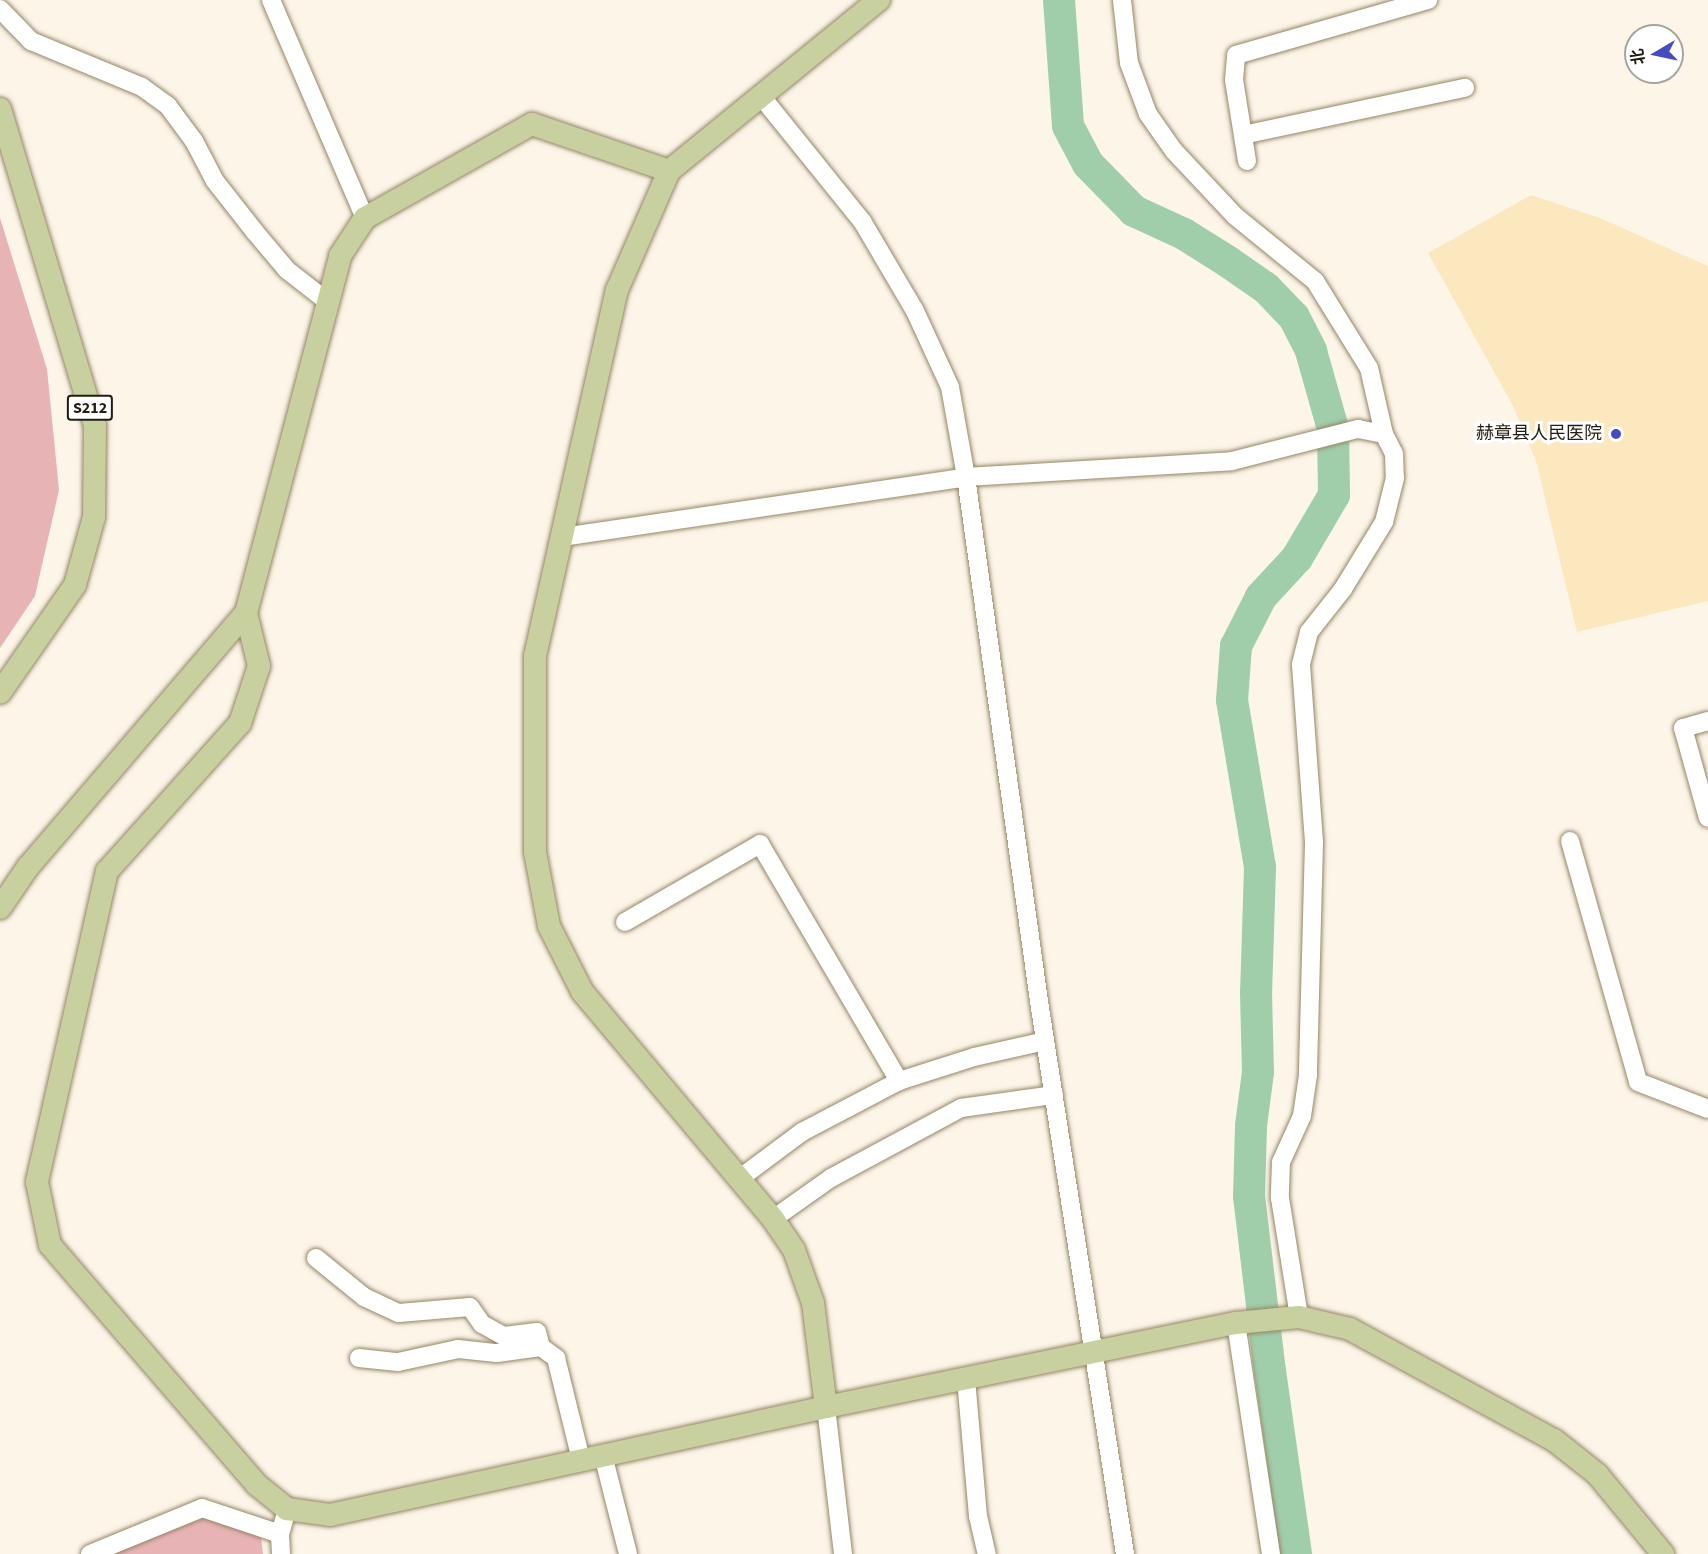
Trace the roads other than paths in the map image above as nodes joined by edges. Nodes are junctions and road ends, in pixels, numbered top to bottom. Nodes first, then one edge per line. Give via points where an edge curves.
1 (271, 0) edge
2 (879, 0) edge
3 (1122, 0) edge
4 (1428, 0) edge
5 (0, 9) edge
6 (1465, 88) dead end
7 (761, 96) junction
8 (0, 109) edge
9 (1243, 135) junction
10 (1247, 161) dead end
11 (669, 171) junction
12 (365, 218) junction
13 (328, 302) junction
14 (1384, 434) junction
15 (966, 477) junction
16 (562, 537) junction
17 (246, 613) junction
18 (0, 693) edge
19 (1708, 721) edge
20 (1708, 818) edge
21 (1570, 841) dead end
22 (0, 908) edge
23 (625, 922) dead end
24 (1045, 1041) junction
25 (899, 1081) junction
26 (1054, 1095) junction
27 (1708, 1109) edge
28 (739, 1179) junction
29 (773, 1219) junction
30 (315, 1258) dead end
31 (1288, 1318) junction
32 (1241, 1323) junction
33 (541, 1347) junction
34 (1095, 1353) junction
35 (359, 1358) dead end
36 (966, 1379) junction
37 (826, 1407) junction
38 (592, 1458) junction
39 (287, 1509) junction
40 (280, 1534) junction
41 (90, 1554) edge
42 (281, 1554) edge
43 (628, 1554) edge
44 (843, 1554) edge
45 (987, 1554) edge
46 (1125, 1554) edge
47 (1271, 1554) edge
48 (1663, 1554) edge

1 - 12 street
2 - 7 main road
3 - 14 street via 1129,63 1148,114 1174,151 1234,216 1315,281 1369,368
4 - 9 street via 1236,55 1234,80
5 - 13 street via 32,41 142,87 168,106 194,141 215,181 255,232 287,270
6 - 9 street
7 - 11 main road
7 - 15 street via 862,221 915,311 950,387
8 - 18 main road, S212 via 95,424 94,517 75,585
9 - 10 street
11 - 12 main road via 532,124
11 - 16 main road via 617,290
12 - 13 main road via 340,256
13 - 17 main road
14 - 15 street via 1358,429 1232,461
14 - 31 street via 1394,453 1395,478 1384,522 1343,590 1309,632 1301,665 1314,842 1308,1075 1302,1116 1281,1162
15 - 16 street
15 - 24 street
16 - 28 main road via 535,656 535,852 549,926 582,991
17 - 22 main road via 28,867
17 - 39 main road via 259,666 240,723 107,871 37,1182 50,1245 256,1484
19 - 20 street via 1683,728
21 - 27 street via 1638,1082
23 - 25 street via 760,844
24 - 25 street via 974,1057
24 - 26 street
25 - 28 street via 802,1132
26 - 29 street via 962,1108 831,1178
26 - 34 street
28 - 29 main road
29 - 37 main road via 794,1250 813,1303
30 - 33 street via 364,1297 399,1313 470,1307 482,1324 504,1336 537,1332
31 - 32 main road
31 - 48 main road via 1350,1329 1554,1440 1597,1474
32 - 34 main road
32 - 47 street
33 - 35 street via 497,1353 458,1349 398,1362
33 - 38 street via 556,1358
34 - 36 main road
34 - 46 street
36 - 37 main road
36 - 45 street via 978,1516
37 - 38 main road
37 - 44 street
38 - 39 main road via 330,1515
38 - 43 street
39 - 40 street
40 - 41 street via 202,1508
40 - 42 street

